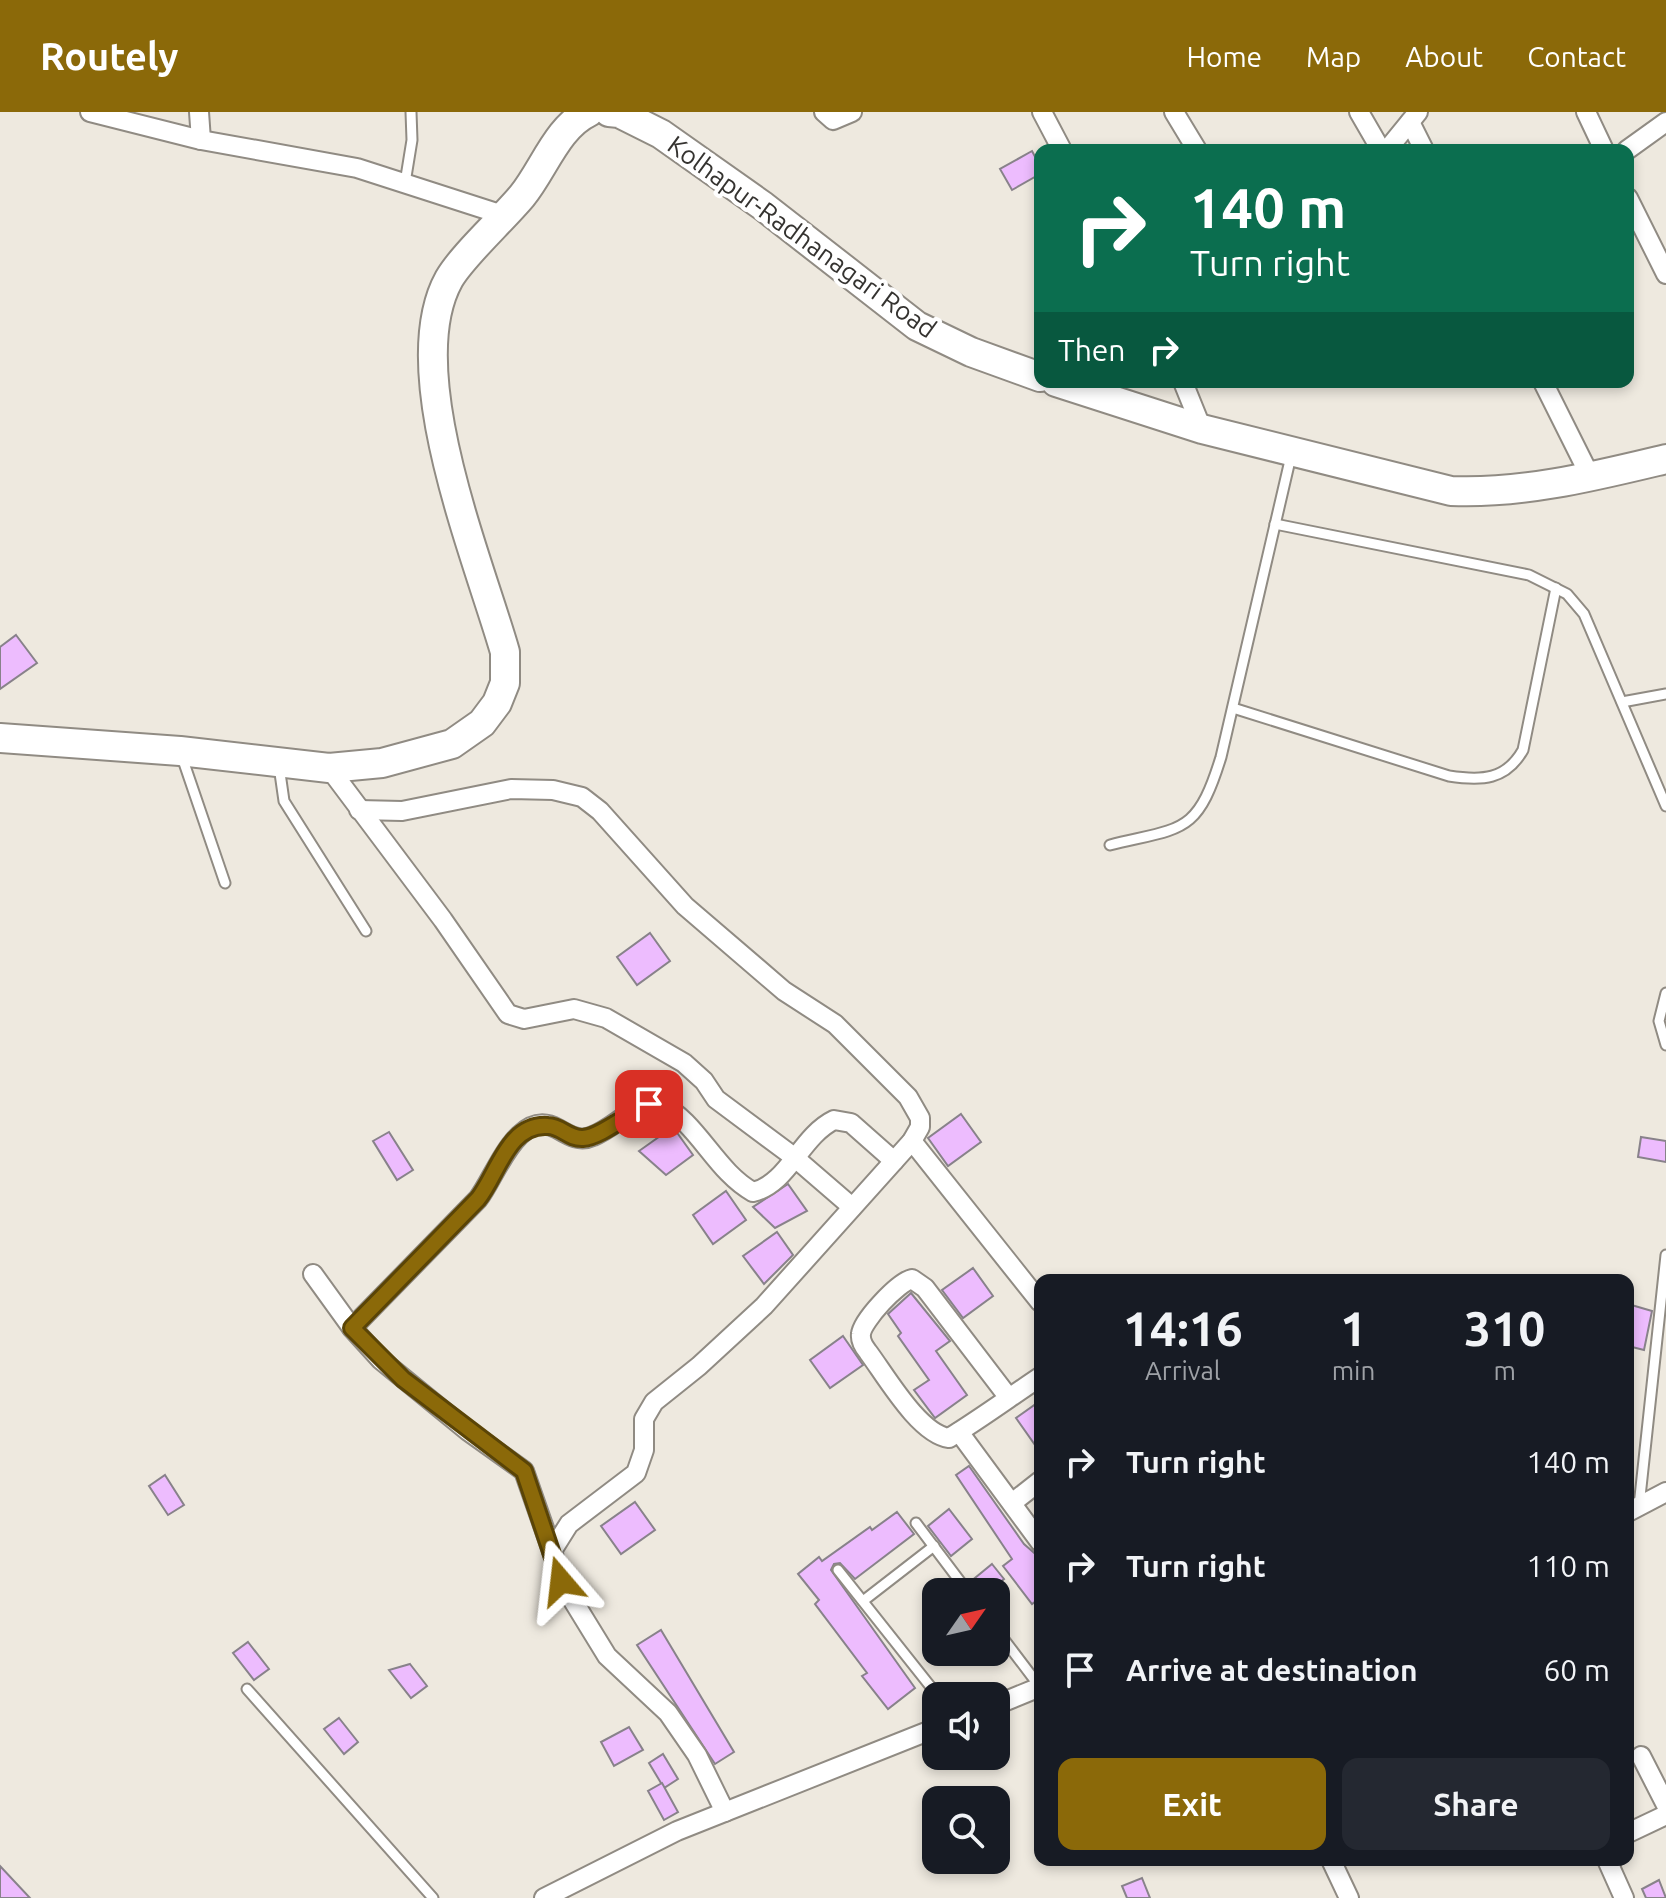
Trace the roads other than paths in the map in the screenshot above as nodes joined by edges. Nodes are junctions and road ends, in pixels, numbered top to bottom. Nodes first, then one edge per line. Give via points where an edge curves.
1 (90, 112) edge
2 (199, 112) edge
3 (411, 112) edge
4 (589, 112) edge
5 (609, 112) edge
6 (824, 112) edge
7 (852, 112) edge
8 (1042, 112) edge
9 (1174, 112) edge
10 (1359, 112) edge
11 (1586, 112) edge
12 (1414, 117) edge
13 (1666, 122) edge
14 (654, 123) edge
15 (201, 140) junction
16 (1059, 144) edge
17 (1193, 144) edge
18 (1380, 144) edge
19 (1389, 144) edge
20 (1422, 144) edge
21 (1601, 144) edge
22 (1634, 145) edge
23 (405, 183) junction
24 (1634, 210) edge
25 (506, 216) junction
26 (1666, 274) edge
27 (1034, 375) edge
28 (1075, 388) edge
29 (1185, 388) edge
30 (1546, 388) edge
31 (1202, 429) junction
32 (1292, 452) junction
33 (1666, 459) edge
34 (1590, 476) junction
35 (1275, 524) junction
36 (1556, 588) junction
37 (1666, 694) edge
38 (1622, 702) junction
39 (1233, 708) junction
40 (0, 738) edge
41 (180, 751) junction
42 (279, 762) junction
43 (329, 768) junction
44 (1666, 806) edge
45 (359, 810) junction
46 (1110, 845) dead end
47 (225, 883) dead end
48 (366, 931) dead end
49 (1666, 993) edge
50 (1666, 1045) edge
51 (912, 1141) junction
52 (794, 1157) junction
53 (894, 1161) junction
54 (852, 1207) junction
55 (1666, 1255) edge
56 (313, 1274) dead end
57 (1034, 1294) edge
58 (352, 1328) junction
59 (1034, 1381) edge
60 (1009, 1398) junction
61 (959, 1432) junction
62 (1034, 1486) edge
63 (1666, 1492) edge
64 (1634, 1501) edge
65 (1012, 1503) junction
66 (1634, 1508) edge
67 (916, 1523) dead end
68 (1034, 1534) edge
69 (934, 1546) junction
70 (552, 1551) junction
71 (838, 1570) dead end
72 (958, 1578) edge
73 (863, 1601) junction
74 (1010, 1647) edge
75 (1034, 1679) edge
76 (927, 1682) edge
77 (247, 1689) dead end
78 (1034, 1689) edge
79 (1010, 1699) edge
80 (922, 1734) edge
81 (1641, 1756) dead end
82 (1666, 1805) edge
83 (725, 1812) junction
84 (1666, 1815) edge
85 (1634, 1830) edge
86 (1333, 1866) edge
87 (1610, 1866) edge
88 (1344, 1897) edge
89 (433, 1898) edge
90 (544, 1898) edge
91 (1624, 1898) edge

1 - 15 street
2 - 15 street
3 - 23 lane
4 - 25 main road via 564,131
5 - 14 main road, Kolhapur-Radhanagari Road
6 - 7 street via 833,120
8 - 16 street
9 - 17 street
10 - 18 street
11 - 21 street
12 - 19 street
12 - 20 street
13 - 22 street
14 - 27 main road, Kolhapur-Radhanagari Road via 917,326
15 - 23 street via 357,168
23 - 25 street
24 - 26 street
25 - 43 main road via 450,277 440,301 433,373 442,443 505,652 505,683 482,723 452,744 382,763
28 - 31 main road
29 - 31 street
30 - 34 street
31 - 32 main road
32 - 34 main road via 1451,491 1490,492
32 - 35 lane
33 - 34 main road
35 - 36 lane via 1529,575
35 - 39 lane
36 - 38 lane via 1584,614
36 - 39 lane via 1523,750 1502,774 1475,780 1449,776
37 - 38 lane
38 - 44 lane
39 - 46 lane via 1216,774 1197,814 1176,829
40 - 41 main road
41 - 42 main road
41 - 47 lane
42 - 43 main road
42 - 48 lane via 284,801
43 - 45 street
45 - 51 street via 402,811 511,789 582,797 685,906 784,991 835,1024 908,1097 920,1118
45 - 52 street via 508,1014 524,1019 574,1009 606,1018 684,1063 716,1099
49 - 50 lane via 1659,1021
51 - 53 street
51 - 57 street
52 - 53 street via 818,1130 841,1119
52 - 54 street
52 - 58 street via 773,1183 753,1192 659,1103 634,1110 582,1139 546,1125 525,1131 506,1149 478,1199
53 - 54 street
54 - 70 street via 764,1306 654,1402 644,1419 644,1450 636,1473 569,1524
55 - 64 lane
56 - 58 street
58 - 70 street via 403,1379 524,1471
59 - 60 street
60 - 61 street
60 - 61 street via 925,1288 912,1279 899,1285 864,1326 861,1341 922,1424 940,1437
61 - 65 street
62 - 65 street
63 - 66 street
65 - 68 street
67 - 69 lane
69 - 72 lane
69 - 73 lane
70 - 83 street via 561,1581 607,1656 668,1713 697,1755
71 - 73 lane
73 - 76 lane
74 - 75 lane
77 - 89 lane
78 - 79 street
80 - 83 street
81 - 82 street
83 - 90 street
84 - 85 street
86 - 88 street
87 - 91 street

